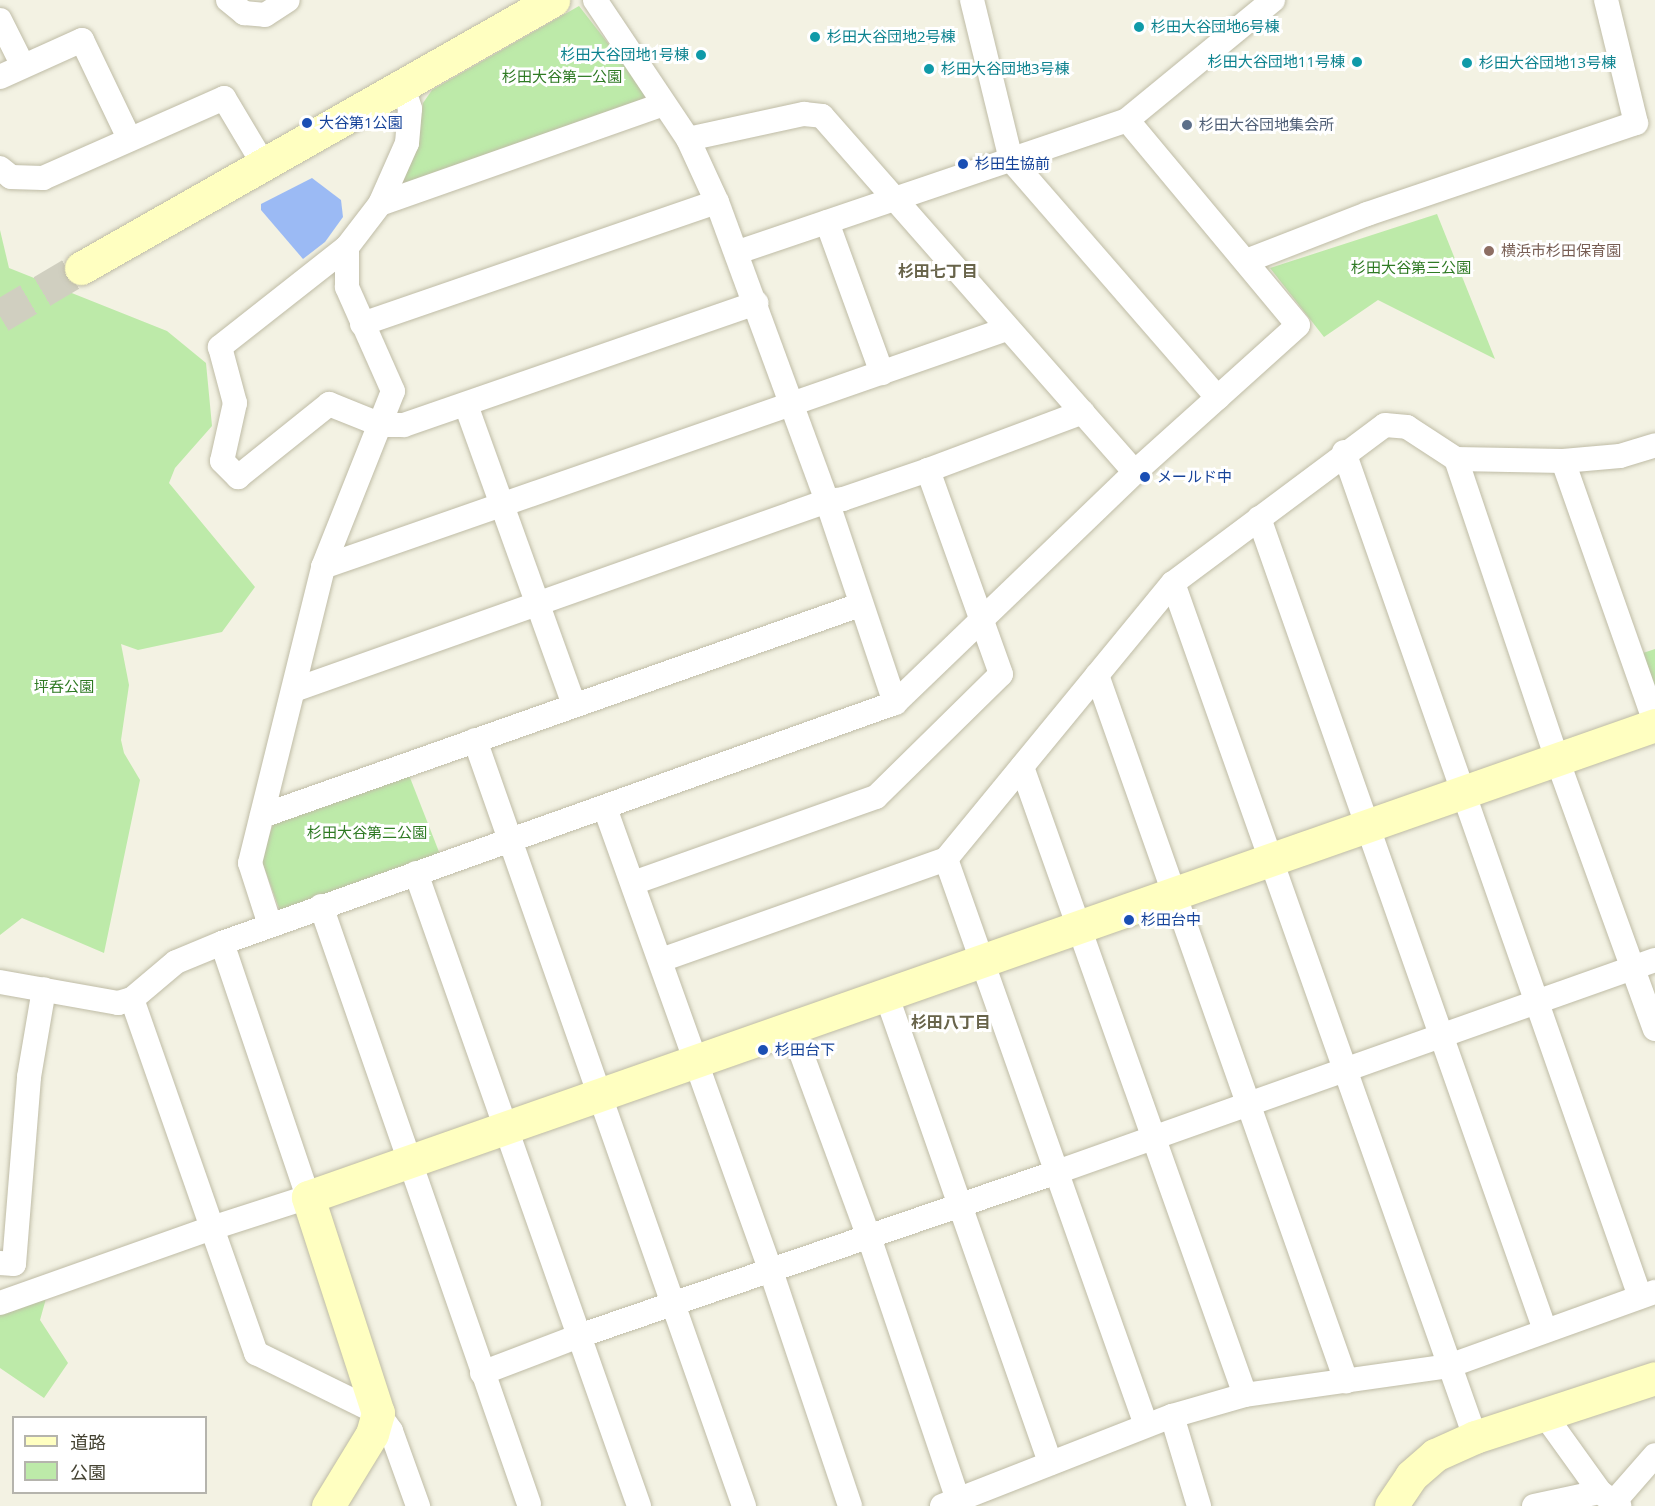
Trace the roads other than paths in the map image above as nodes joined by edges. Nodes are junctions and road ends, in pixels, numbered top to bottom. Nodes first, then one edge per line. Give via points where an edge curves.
1 (228, 0) edge
2 (288, 0) edge
3 (553, 0) edge
4 (595, 0) edge
5 (972, 0) edge
6 (1273, 0) edge
7 (1606, 0) edge
8 (0, 20) edge
9 (22, 64) junction
10 (0, 77) edge
11 (402, 84) junction
12 (664, 104) junction
13 (1127, 120) junction
14 (129, 138) junction
15 (688, 139) junction
16 (1011, 160) junction
17 (264, 165) junction
18 (0, 168) edge
19 (895, 197) junction
20 (717, 202) junction
21 (380, 204) junction
22 (827, 222) junction
23 (347, 247) junction
24 (738, 252) junction
25 (1246, 261) junction
26 (81, 268) tunnel mouth
27 (756, 303) junction
28 (362, 324) junction
29 (1007, 329) junction
30 (882, 373) junction
31 (1218, 398) junction
32 (792, 404) junction
33 (466, 405) junction
34 (1083, 412) junction
35 (381, 425) junction
36 (1655, 446) edge
37 (1344, 452) junction
38 (1456, 459) junction
39 (1563, 461) junction
40 (928, 470) junction
41 (1135, 472) junction
42 (827, 501) junction
43 (502, 506) junction
44 (1259, 518) junction
45 (323, 567) junction
46 (1173, 583) junction
47 (860, 604) junction
48 (535, 605) junction
49 (981, 622) junction
50 (1097, 675) junction
51 (294, 690) junction
52 (573, 703) junction
53 (895, 703) junction
54 (1655, 723) edge
55 (475, 740) junction
56 (1557, 759) junction
57 (1022, 767) junction
58 (1461, 794) junction
59 (605, 808) junction
60 (262, 816) junction
61 (1368, 825) junction
62 (511, 840) junction
63 (1271, 858) junction
64 (946, 859) junction
65 (416, 873) junction
66 (633, 882) junction
67 (1175, 891) junction
68 (321, 906) junction
69 (270, 925) junction
70 (1081, 926) junction
71 (222, 943) junction
72 (661, 960) junction
73 (982, 960) junction
74 (1644, 963) edge
75 (0, 982) edge
76 (44, 989) junction
77 (886, 994) junction
78 (132, 999) junction
79 (1535, 1003) junction
80 (792, 1028) junction
81 (1655, 1029) edge
82 (1443, 1033) junction
83 (696, 1062) junction
84 (1344, 1068) junction
85 (600, 1096) junction
86 (1250, 1105) junction
87 (504, 1128) junction
88 (1154, 1135) junction
89 (411, 1163) junction
90 (1058, 1172) junction
91 (308, 1197) junction
92 (961, 1205) junction
93 (212, 1228) junction
94 (869, 1238) junction
95 (0, 1263) edge
96 (771, 1271) junction
97 (1648, 1294) edge
98 (0, 1304) edge
99 (672, 1306) junction
100 (1545, 1330) junction
101 (579, 1336) junction
102 (1449, 1366) junction
103 (482, 1373) junction
104 (1655, 1378) edge
105 (1346, 1381) junction
106 (1245, 1395) junction
107 (378, 1413) junction
108 (1544, 1414) junction
109 (1172, 1416) junction
110 (1146, 1425) junction
111 (1475, 1437) junction
112 (1655, 1455) edge
113 (1050, 1463) junction
114 (1611, 1500) edge
115 (954, 1504) edge
116 (535, 1505) edge
117 (328, 1506) edge
118 (418, 1506) edge
119 (639, 1506) edge
120 (744, 1506) edge
121 (850, 1506) edge
122 (1198, 1506) edge
123 (1391, 1506) edge
124 (1534, 1506) edge

1 - 2 street via 244,13 265,15
3 - 11 street
4 - 12 street
5 - 16 street
6 - 13 street
7 - 25 street via 1636,123 1367,214
8 - 9 street
9 - 10 street
9 - 14 street via 82,40
11 - 17 street
11 - 21 street via 410,110 407,143
12 - 15 street
12 - 21 street
13 - 16 street
13 - 25 street
14 - 17 street via 224,98
14 - 18 street via 43,177 11,177
15 - 19 street via 804,114 822,116
15 - 20 street
16 - 19 street
16 - 31 street
17 - 26 street
19 - 22 street
19 - 29 street
20 - 24 street
20 - 28 street
21 - 23 street
22 - 24 street
22 - 30 street
23 - 28 street via 347,287
23 - 35 street via 220,347 235,403 222,460 238,477 329,404
24 - 27 street
25 - 31 street via 1298,325
27 - 32 street
27 - 33 street
28 - 35 street via 393,391
29 - 30 street
29 - 34 street
30 - 32 street
31 - 41 street
32 - 42 street
32 - 43 street
33 - 35 street via 404,425
33 - 43 street
34 - 40 street
34 - 41 street
35 - 45 street
36 - 39 street via 1620,456
37 - 38 street via 1385,424 1407,427
37 - 44 street
37 - 58 street
38 - 39 street
38 - 56 street
39 - 54 street
40 - 42 street
40 - 49 street
41 - 49 street
42 - 47 street
42 - 48 street
43 - 45 street
43 - 48 street
44 - 46 street
44 - 61 street
45 - 51 street
46 - 50 street
46 - 63 street
47 - 52 street
47 - 53 street
48 - 51 street
48 - 52 street
49 - 53 street
49 - 66 street via 1001,674 876,797
50 - 57 street
50 - 67 street
51 - 60 street
52 - 55 street
53 - 59 street
54 - 56 street
55 - 60 street
55 - 62 street
56 - 58 street
56 - 74 street
57 - 64 street
57 - 70 street
58 - 61 street
58 - 79 street
59 - 62 street
59 - 66 street
60 - 69 street via 250,863
61 - 63 street
61 - 82 street
62 - 65 street
62 - 85 street
63 - 67 street
63 - 84 street
64 - 72 street
64 - 73 street
65 - 68 street
65 - 87 street
66 - 72 street
67 - 70 street
67 - 86 street
68 - 69 street
68 - 89 street
69 - 71 street
70 - 73 street
70 - 88 street
71 - 78 street via 176,962
71 - 91 street
72 - 83 street
73 - 77 street
73 - 90 street
74 - 79 street
74 - 81 street
75 - 76 street
76 - 78 street via 118,1003
76 - 95 street via 29,1077 14,1264
77 - 80 street
77 - 92 street
78 - 93 street
79 - 82 street
79 - 97 street
80 - 83 street
80 - 94 street
82 - 84 street
82 - 100 street
83 - 85 street
83 - 96 street
84 - 86 street
84 - 102 street
85 - 87 street
85 - 99 street
86 - 88 street
86 - 105 street
87 - 89 street
87 - 101 street
88 - 90 street
88 - 106 street
89 - 91 street
89 - 103 street
90 - 92 street
90 - 110 street
91 - 93 street
91 - 107 street
92 - 94 street
92 - 113 street
93 - 98 street
93 - 107 street via 256,1353
94 - 96 street
94 - 115 street
96 - 99 street
96 - 121 street
97 - 100 street
99 - 101 street
99 - 120 street
100 - 102 street
101 - 103 street
101 - 119 street
102 - 105 street
102 - 111 street
103 - 116 street
104 - 108 street
105 - 106 street
106 - 109 street
107 - 117 street via 372,1434
107 - 118 street via 391,1431
108 - 111 street
108 - 114 street
109 - 110 street
109 - 122 street
110 - 113 street
111 - 123 street via 1435,1455 1411,1476
112 - 114 street
113 - 115 street
114 - 124 street

